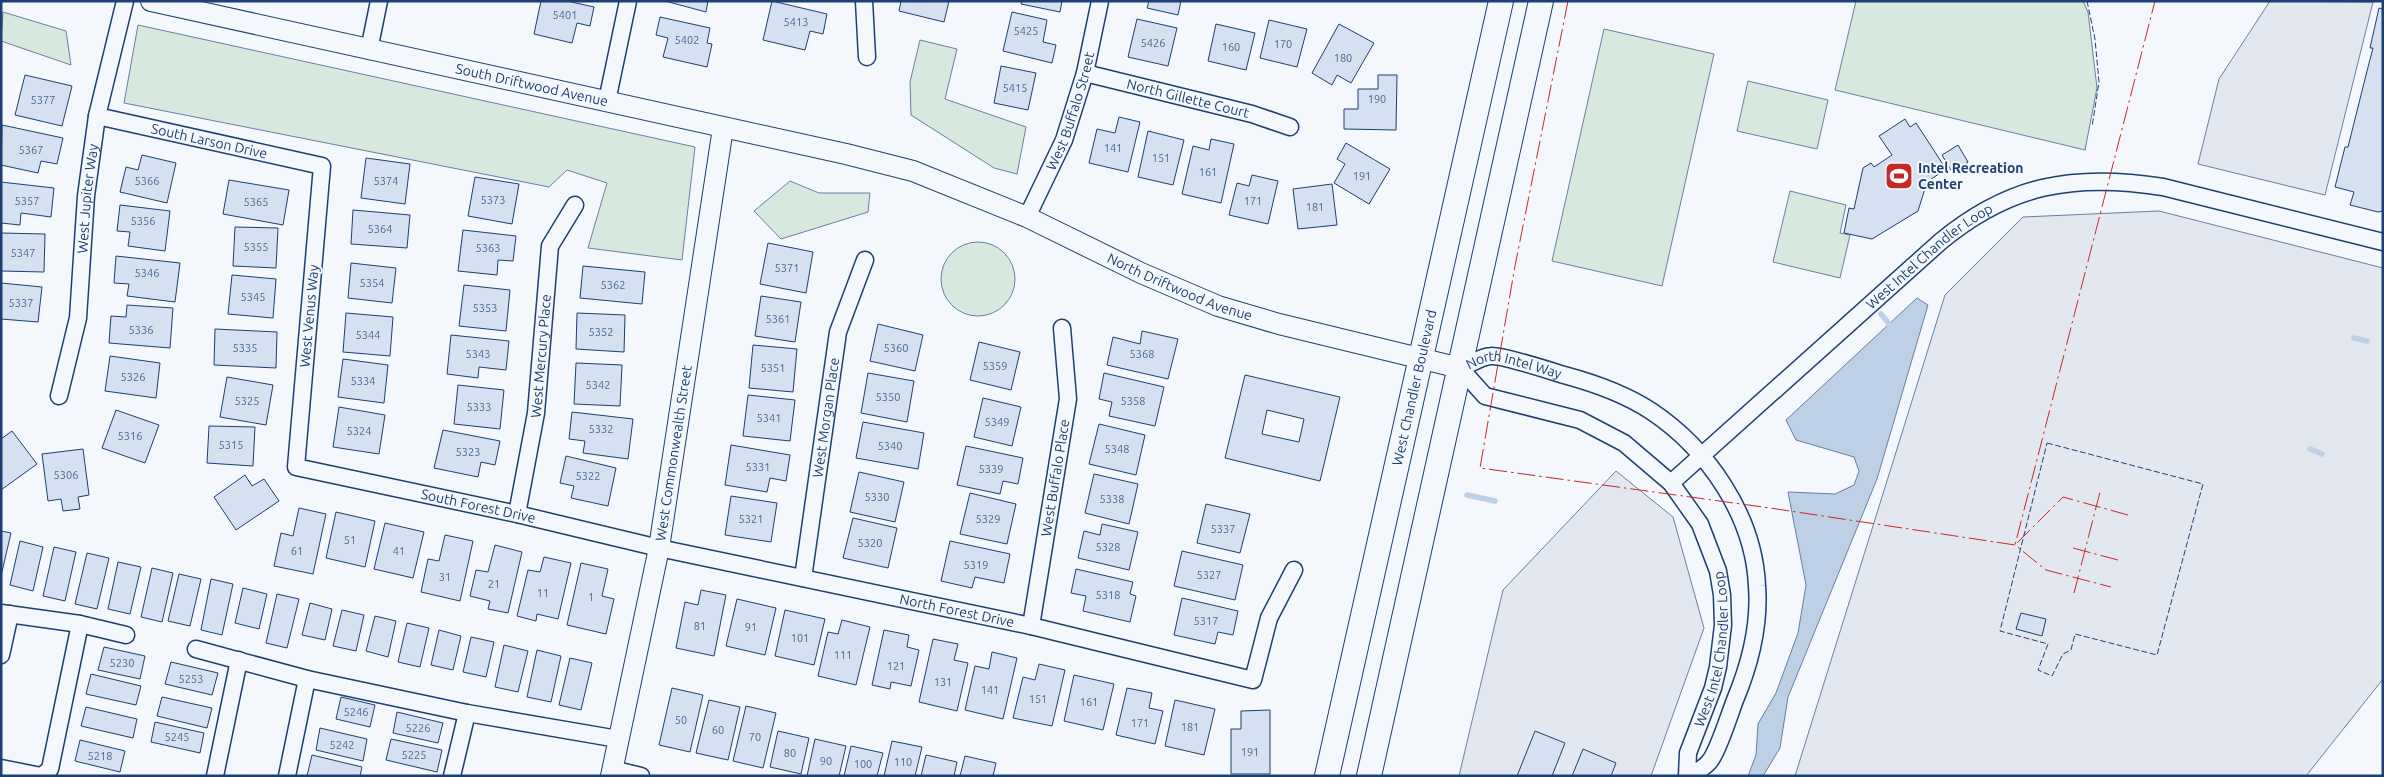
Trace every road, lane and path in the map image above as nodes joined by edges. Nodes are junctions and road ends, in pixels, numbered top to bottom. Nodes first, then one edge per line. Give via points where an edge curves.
1 (125, 1) edge
2 (151, 1) edge
3 (379, 1) edge
4 (628, 1) edge
5 (864, 1) edge
6 (1100, 1) edge
7 (1501, 1) edge
8 (1541, 1) edge
9 (369, 50) junction
10 (867, 57) dead end
11 (1085, 73) junction
12 (607, 101) junction
13 (97, 116) junction
14 (1290, 127) dead end
15 (723, 128) junction
16 (322, 166) joint
17 (913, 170) joint
18 (575, 205) dead end
19 (1027, 217) junction
20 (2383, 242) edge
21 (865, 260) dead end
22 (1062, 328) dead end
23 (1421, 359) junction
24 (1460, 368) junction
25 (59, 396) dead end
26 (1701, 456) junction
27 (296, 467) joint
28 (1670, 483) junction
29 (517, 514) junction
30 (659, 548) junction
31 (1294, 570) dead end
32 (803, 578) junction
33 (6, 613) edge
34 (80, 624) junction
35 (1030, 626) junction
36 (126, 635) dead end
37 (196, 649) dead end
38 (1, 655) edge
39 (239, 660) junction
40 (307, 679) junction
41 (466, 713) junction
42 (618, 739) junction
43 (1, 768) edge
44 (611, 772) edge
45 (41, 776) edge
46 (215, 776) edge
47 (287, 776) edge
48 (452, 776) edge
49 (641, 776) edge
50 (1327, 776) edge
51 (1369, 776) edge
52 (1689, 776) edge

1 - 13 street, West Jupiter Way
2 - 9 street, South Driftwood Avenue
3 - 9 street
4 - 12 street
5 - 10 street
6 - 11 street, West Buffalo Street
7 - 23 main road, West Chandler Boulevard
8 - 24 main road
9 - 12 street, South Driftwood Avenue
11 - 14 street, North Gillette Court via 1252,114
11 - 19 street, West Buffalo Street via 1064,140
12 - 15 street, South Driftwood Avenue
13 - 16 street, South Larson Drive
13 - 25 street, West Jupiter Way via 86,196 78,318
15 - 17 street, South Driftwood Avenue
15 - 30 street, West Commonwealth Street
16 - 27 street, West Venus Way
17 - 19 street, North Driftwood Avenue
18 - 29 street, West Mercury Place via 550,246 536,413
19 - 23 street, North Driftwood Avenue via 1141,273 1218,306
20 - 26 street, West Intel Chandler Loop via 2163,187 2130,182 2095,180 2061,183 2012,197 1988,207 1940,242
21 - 32 street, West Morgan Place via 838,332
22 - 35 street, West Buffalo Place via 1068,399
23 - 24 street, North Driftwood Avenue
23 - 50 main road, West Chandler Boulevard
24 - 26 street, North Intel Way via 1492,356 1602,387 1652,411
24 - 28 street, North Intel Way via 1485,396 1580,420 1604,431 1624,443
24 - 51 main road
26 - 28 street, West Intel Chandler Loop
26 - 52 street, West Intel Chandler Loop via 1732,500 1746,532 1757,585 1757,619 1748,664 1710,762
27 - 29 street, South Forest Drive
28 - 52 street, West Intel Chandler Loop via 1700,524 1718,571 1722,595 1720,659 1713,688 1688,753
29 - 30 street, South Forest Drive
30 - 32 street, North Forest Drive
30 - 42 street, West Commonwealth Street
31 - 35 street, North Forest Drive via 1269,618 1253,680
32 - 35 street, North Forest Drive
33 - 34 street
33 - 38 street
34 - 36 street
34 - 45 street via 50,769
37 - 39 street
39 - 40 street
39 - 46 street
40 - 41 street
40 - 47 street
41 - 42 street
41 - 48 street
42 - 44 street, West Commonwealth Street
43 - 45 street
44 - 49 street

